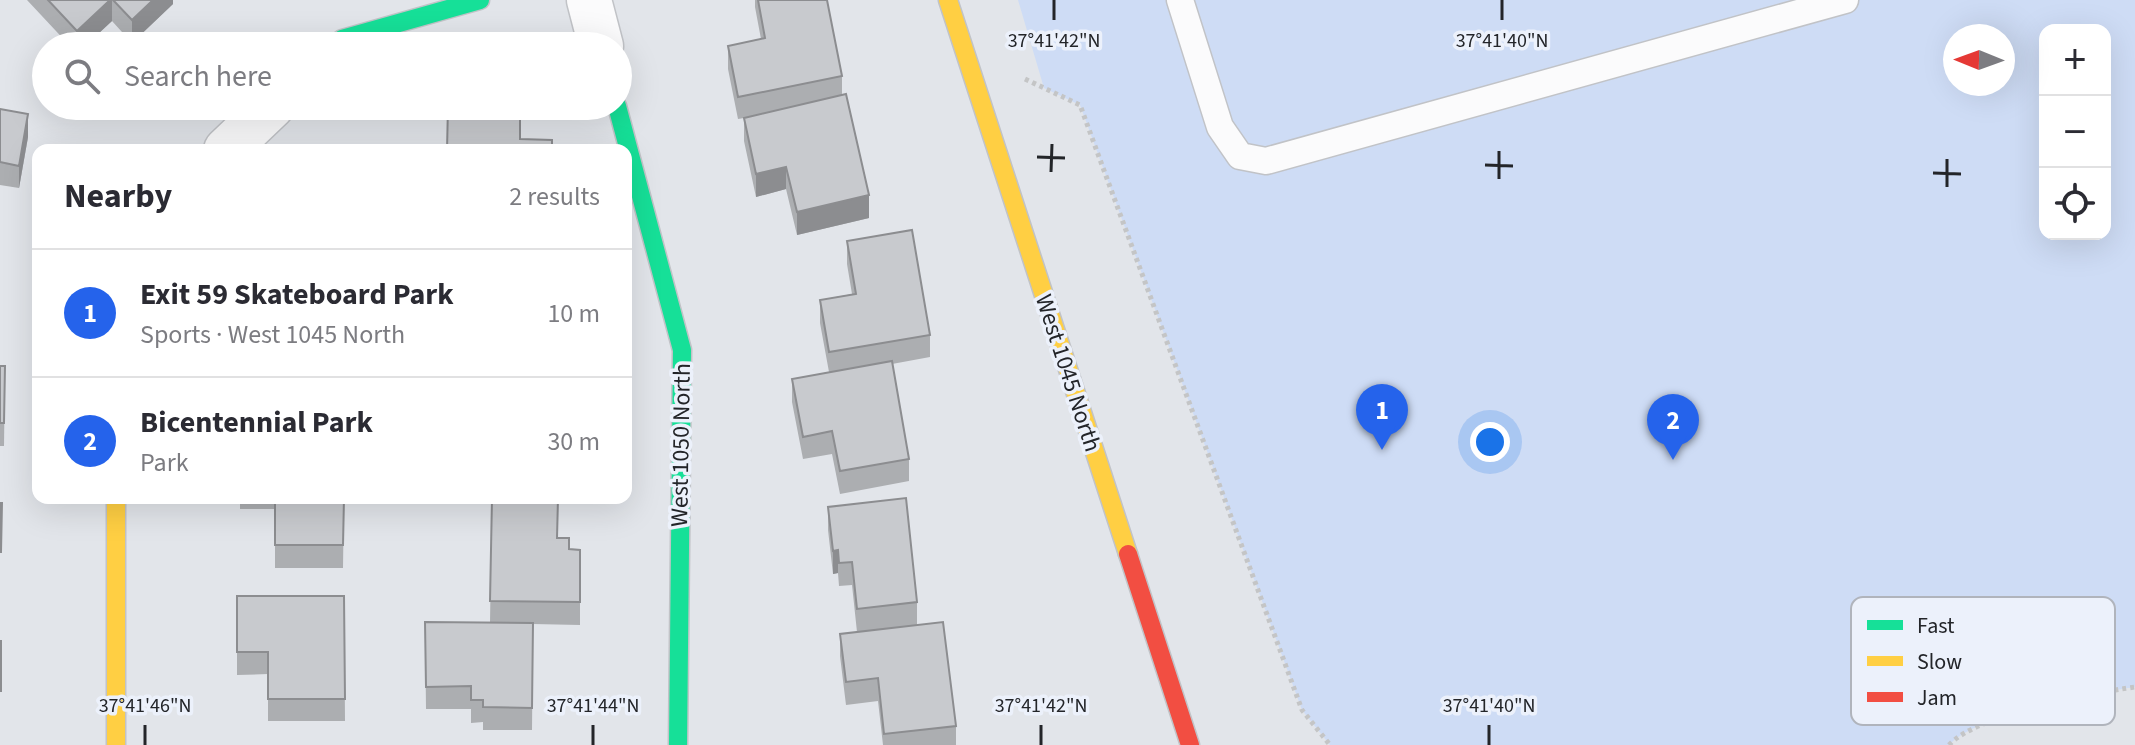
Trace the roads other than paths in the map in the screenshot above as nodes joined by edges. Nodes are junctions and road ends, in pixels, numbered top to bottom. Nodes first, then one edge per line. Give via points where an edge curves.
1 (480, 0) edge
2 (589, 0) edge
3 (948, 0) edge
4 (1180, 0) edge
5 (1845, 0) edge
6 (367, 32) edge
7 (597, 32) edge
8 (257, 120) edge
9 (621, 120) edge
10 (232, 144) edge
11 (627, 144) edge
12 (632, 162) edge
13 (116, 504) edge
14 (116, 745) edge
15 (678, 745) edge
16 (1190, 745) edge

1 - 6 street
2 - 7 street
3 - 16 street, West 1045 North
4 - 5 lane via 1220,127 1240,156 1266,161
8 - 10 street
9 - 11 street, West 1050 North
12 - 15 street, West 1050 North via 682,350
13 - 14 street

